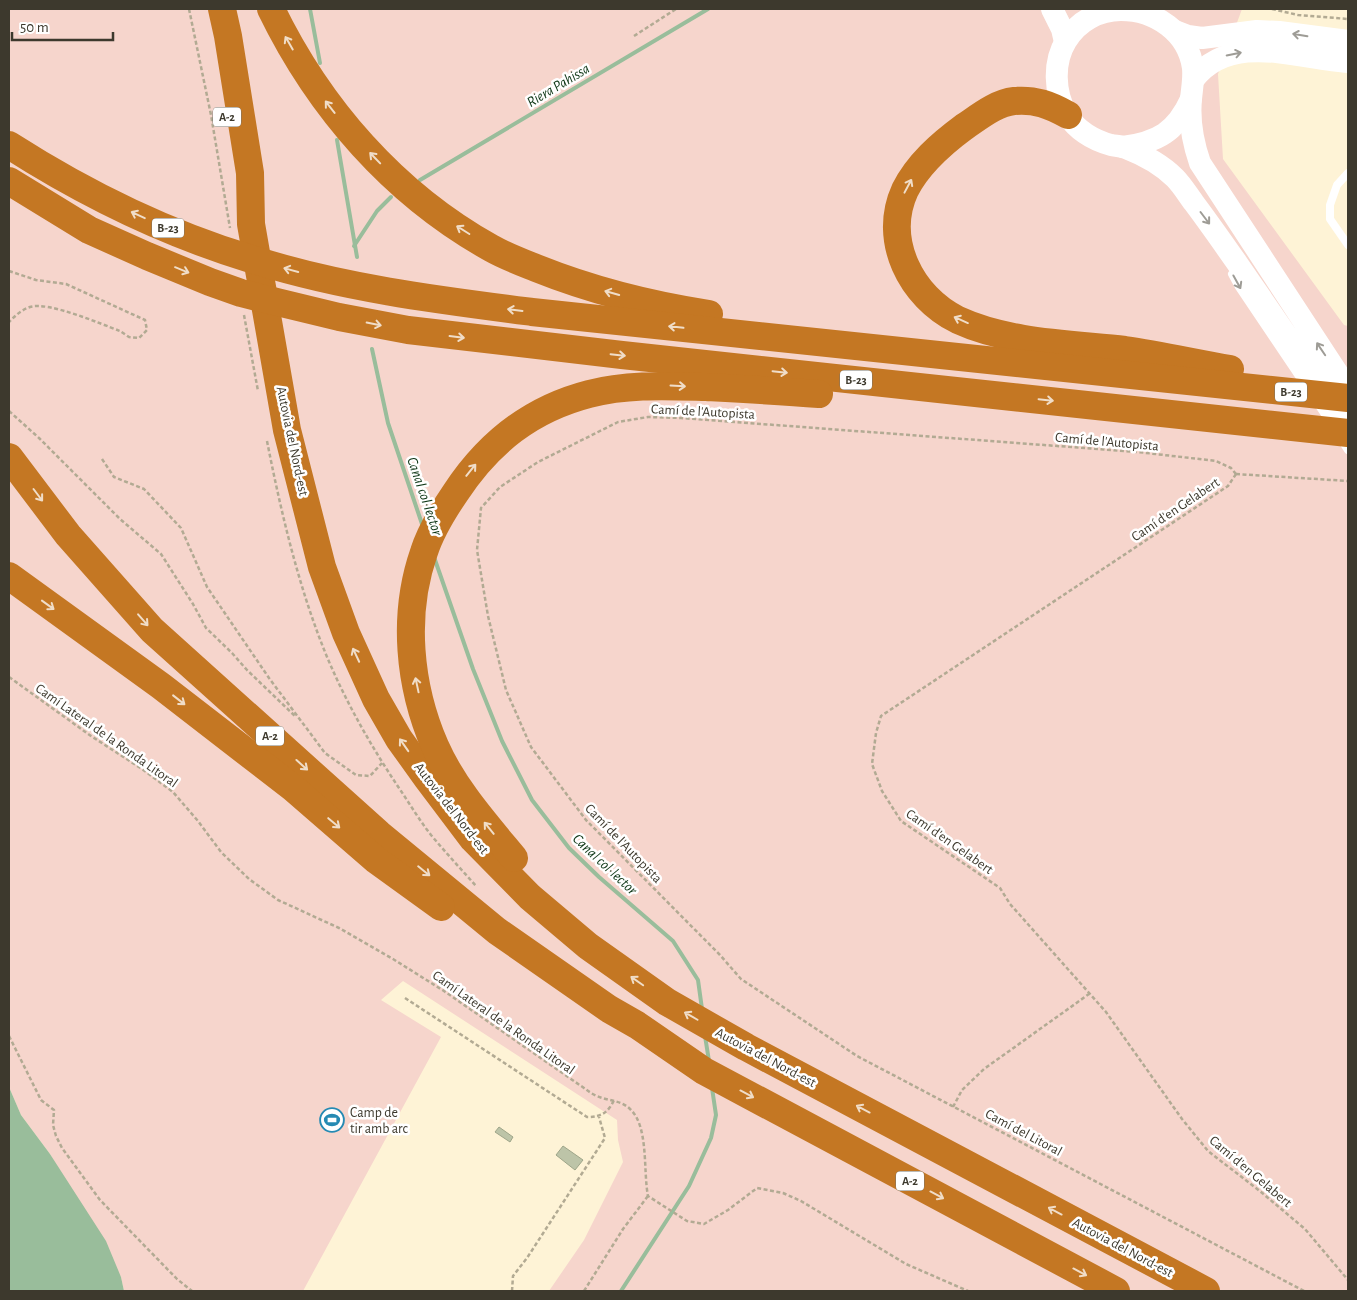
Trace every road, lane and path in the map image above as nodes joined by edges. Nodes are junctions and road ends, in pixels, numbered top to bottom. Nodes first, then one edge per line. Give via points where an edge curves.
1 (189, 9) edge
2 (208, 9) edge
3 (222, 9) edge
4 (271, 9) edge
5 (676, 9) edge
6 (1052, 9) edge
7 (1272, 9) edge
8 (1096, 10) edge
9 (1348, 19) edge
10 (1175, 31) junction
11 (634, 36) dead end
12 (1348, 41) edge
13 (1065, 42) junction
14 (1348, 62) edge
15 (1192, 89) junction
16 (1068, 116) junction
17 (9, 146) edge
18 (1123, 147) junction
19 (1348, 173) edge
20 (9, 182) edge
21 (9, 197) edge
22 (225, 198) dead end
23 (251, 224) junction
24 (89, 230) junction
25 (1219, 237) junction
26 (1348, 245) edge
27 (9, 271) edge
28 (9, 322) edge
29 (1232, 378) junction
30 (1348, 384) edge
31 (1348, 389) edge
32 (1005, 395) junction
33 (1348, 398) edge
34 (9, 411) edge
35 (1348, 426) edge
36 (1348, 433) edge
37 (1348, 450) edge
38 (9, 457) edge
39 (102, 459) dead end
40 (1236, 474) junction
41 (1348, 481) edge
42 (9, 576) edge
43 (9, 677) edge
44 (303, 723) junction
45 (382, 763) dead end
46 (588, 946) junction
47 (742, 979) joint
48 (1090, 993) junction
49 (405, 998) dead end
50 (630, 1029) junction
51 (9, 1036) edge
52 (614, 1100) junction
53 (954, 1107) junction
54 (599, 1117) junction
55 (648, 1196) junction
56 (1348, 1280) edge
57 (192, 1291) edge
58 (512, 1291) edge
59 (584, 1291) edge
60 (968, 1291) edge
61 (1116, 1291) edge
62 (1206, 1291) edge
63 (1304, 1291) edge

1 - 22 path
2 - 23 highway, A-2 via 235,171
3 - 23 highway, Autovia del Nord-est / A-2 via 250,173
29 -> 4 highway via 1128,360 707,314 583,285 519,261 451,222 395,179 354,136 308,77
5 - 11 path
6 - 13 main road
7 - 9 path via 1298,15
8 - 10 main road via 1145,13
8 - 13 main road
12 -> 10 main road via 1257,31 1202,38
10 - 15 main road via 1193,66
13 - 16 main road via 1057,78 1060,98
15 -> 14 main road via 1200,71 1227,55 1276,52
15 - 18 main road via 1183,115 1170,130 1144,144
31 -> 15 main road via 1200,164 1194,144
16 - 18 main road via 1094,139
29 -> 16 highway via 1128,351 1023,338 982,329 931,303 914,283 900,251 898,217 905,190 929,157 974,121 1012,101 1040,102
29 -> 17 highway, B-23 via 541,313 338,282 251,259 145,219 95,195
18 -> 25 main road via 1144,155 1176,179
19 - 26 lane via 1337,185 1330,205 1330,219
20 - 24 highway, B-23
21 - 24 highway via 48,216
46 -> 23 highway, Autovia del Nord-est / A-2 via 530,897 473,839 399,739 376,699 346,634 322,567 287,430
24 -> 32 highway, B-23 via 241,293 408,330
25 - 35 main road
25 -> 37 lane via 1239,288
27 - 28 path via 36,280 66,284 145,320 148,330 138,338 129,337 55,308 32,306 16,314
29 - 30 highway via 1274,373
29 - 33 highway, B-23
32 -> 36 highway, B-23
46 -> 32 highway via 474,809 446,769 420,699 411,651 411,614 416,582 424,551 444,510 471,470 498,441 532,417 566,402 622,387 656,385 886,397
34 - 44 path via 120,519 161,554 206,628
38 -> 50 highway, A-2 via 68,535 152,630 379,834 497,931 609,1009
39 - 44 path via 114,477 144,488 181,528 207,587
40 - 41 path
40 - 47 path, Camí de l'Autopista via 1216,461 1138,452 648,417 618,422 538,462 500,487 481,508 477,550 488,616 506,690 531,747 586,820
40 - 48 path, Camí d'en Gelabert via 1228,486 881,716 876,733 872,764 882,791 901,821 1000,888 1010,904
42 -> 50 highway via 161,686 293,788 376,860 492,945
43 - 52 path, Camí Lateral de la Ronda Litoral via 173,792 221,852 249,879 278,900 393,958 598,1097
44 - 45 path via 326,753 356,775 370,776
62 -> 46 highway, Autovia del Nord-est / A-2 via 746,1047 667,1002
47 - 53 path, Camí del Litoral via 858,1056
48 - 53 path via 984,1069 962,1090
48 - 56 path, Camí d'en Gelabert via 1208,1151 1305,1230
49 - 54 path via 587,1117
50 -> 61 highway, A-2
51 - 57 path via 41,1100 54,1110 56,1136 100,1200
52 - 54 path
52 - 55 path, Camí Lateral de la Ronda Litoral via 630,1109 640,1123
53 - 63 path, Camí del Litoral
54 - 58 path via 606,1138 513,1276
55 - 59 path
55 - 60 path via 687,1221 704,1224 757,1188 783,1193 906,1264

